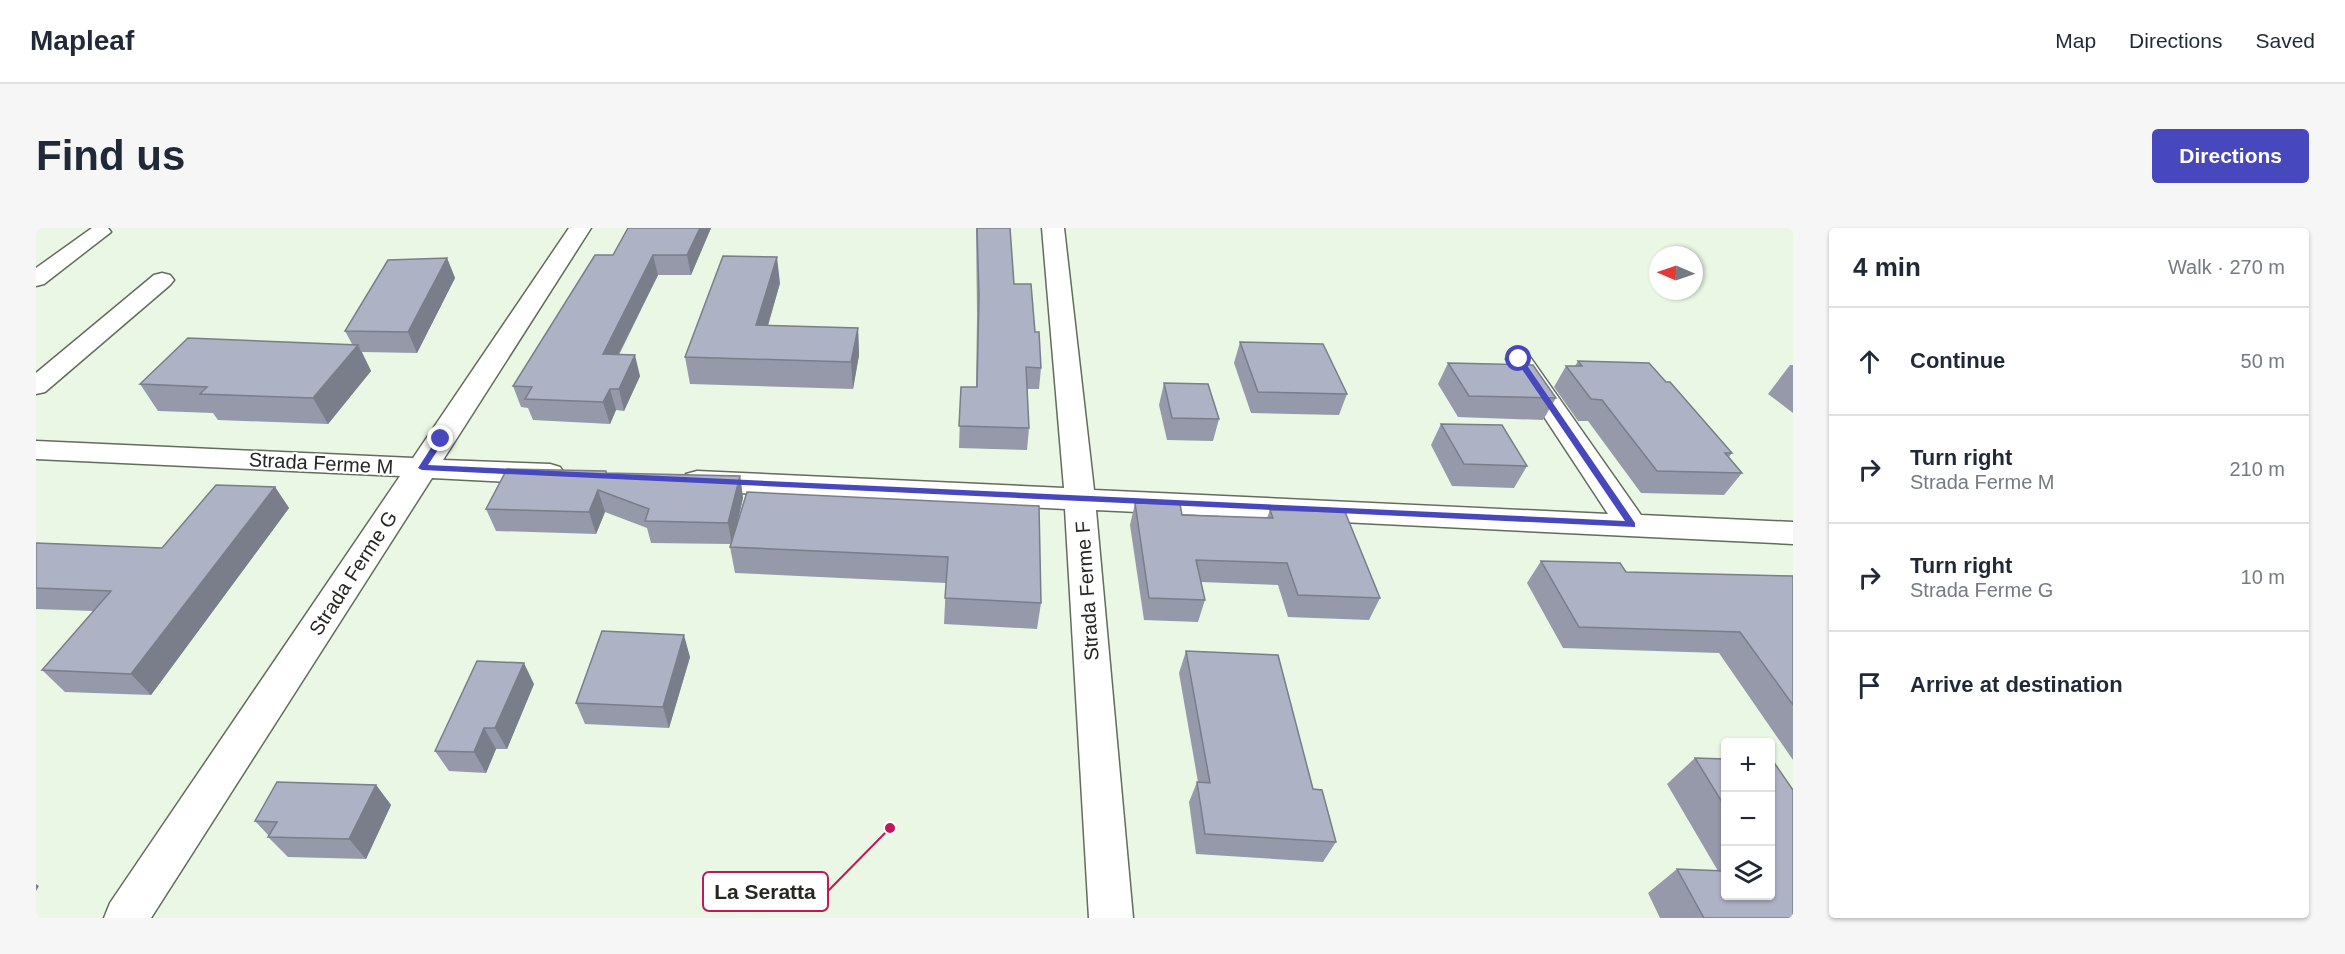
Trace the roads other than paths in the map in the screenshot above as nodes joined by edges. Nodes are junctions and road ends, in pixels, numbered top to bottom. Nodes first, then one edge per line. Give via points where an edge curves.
1 (580, 228) edge
2 (1053, 228) edge
3 (100, 232) dead end
4 (36, 279) edge
5 (162, 280) dead end
6 (1519, 359) dead end
7 (36, 386) edge
8 (36, 450) edge
9 (422, 468) junction
10 (580, 475) edge
11 (675, 480) edge
12 (1080, 499) junction
13 (1632, 525) junction
14 (1788, 538) edge
15 (126, 918) edge
16 (1111, 918) edge

1 - 9 street, Strada Ferme G
2 - 12 street, Strada Ferme F
3 - 4 street
5 - 7 street
6 - 13 street
8 - 9 street, Strada Ferme M
9 - 10 street, Strada Ferme M
9 - 15 street, Strada Ferme G
11 - 12 street
12 - 13 street
12 - 16 street, Strada Ferme F
13 - 14 street

